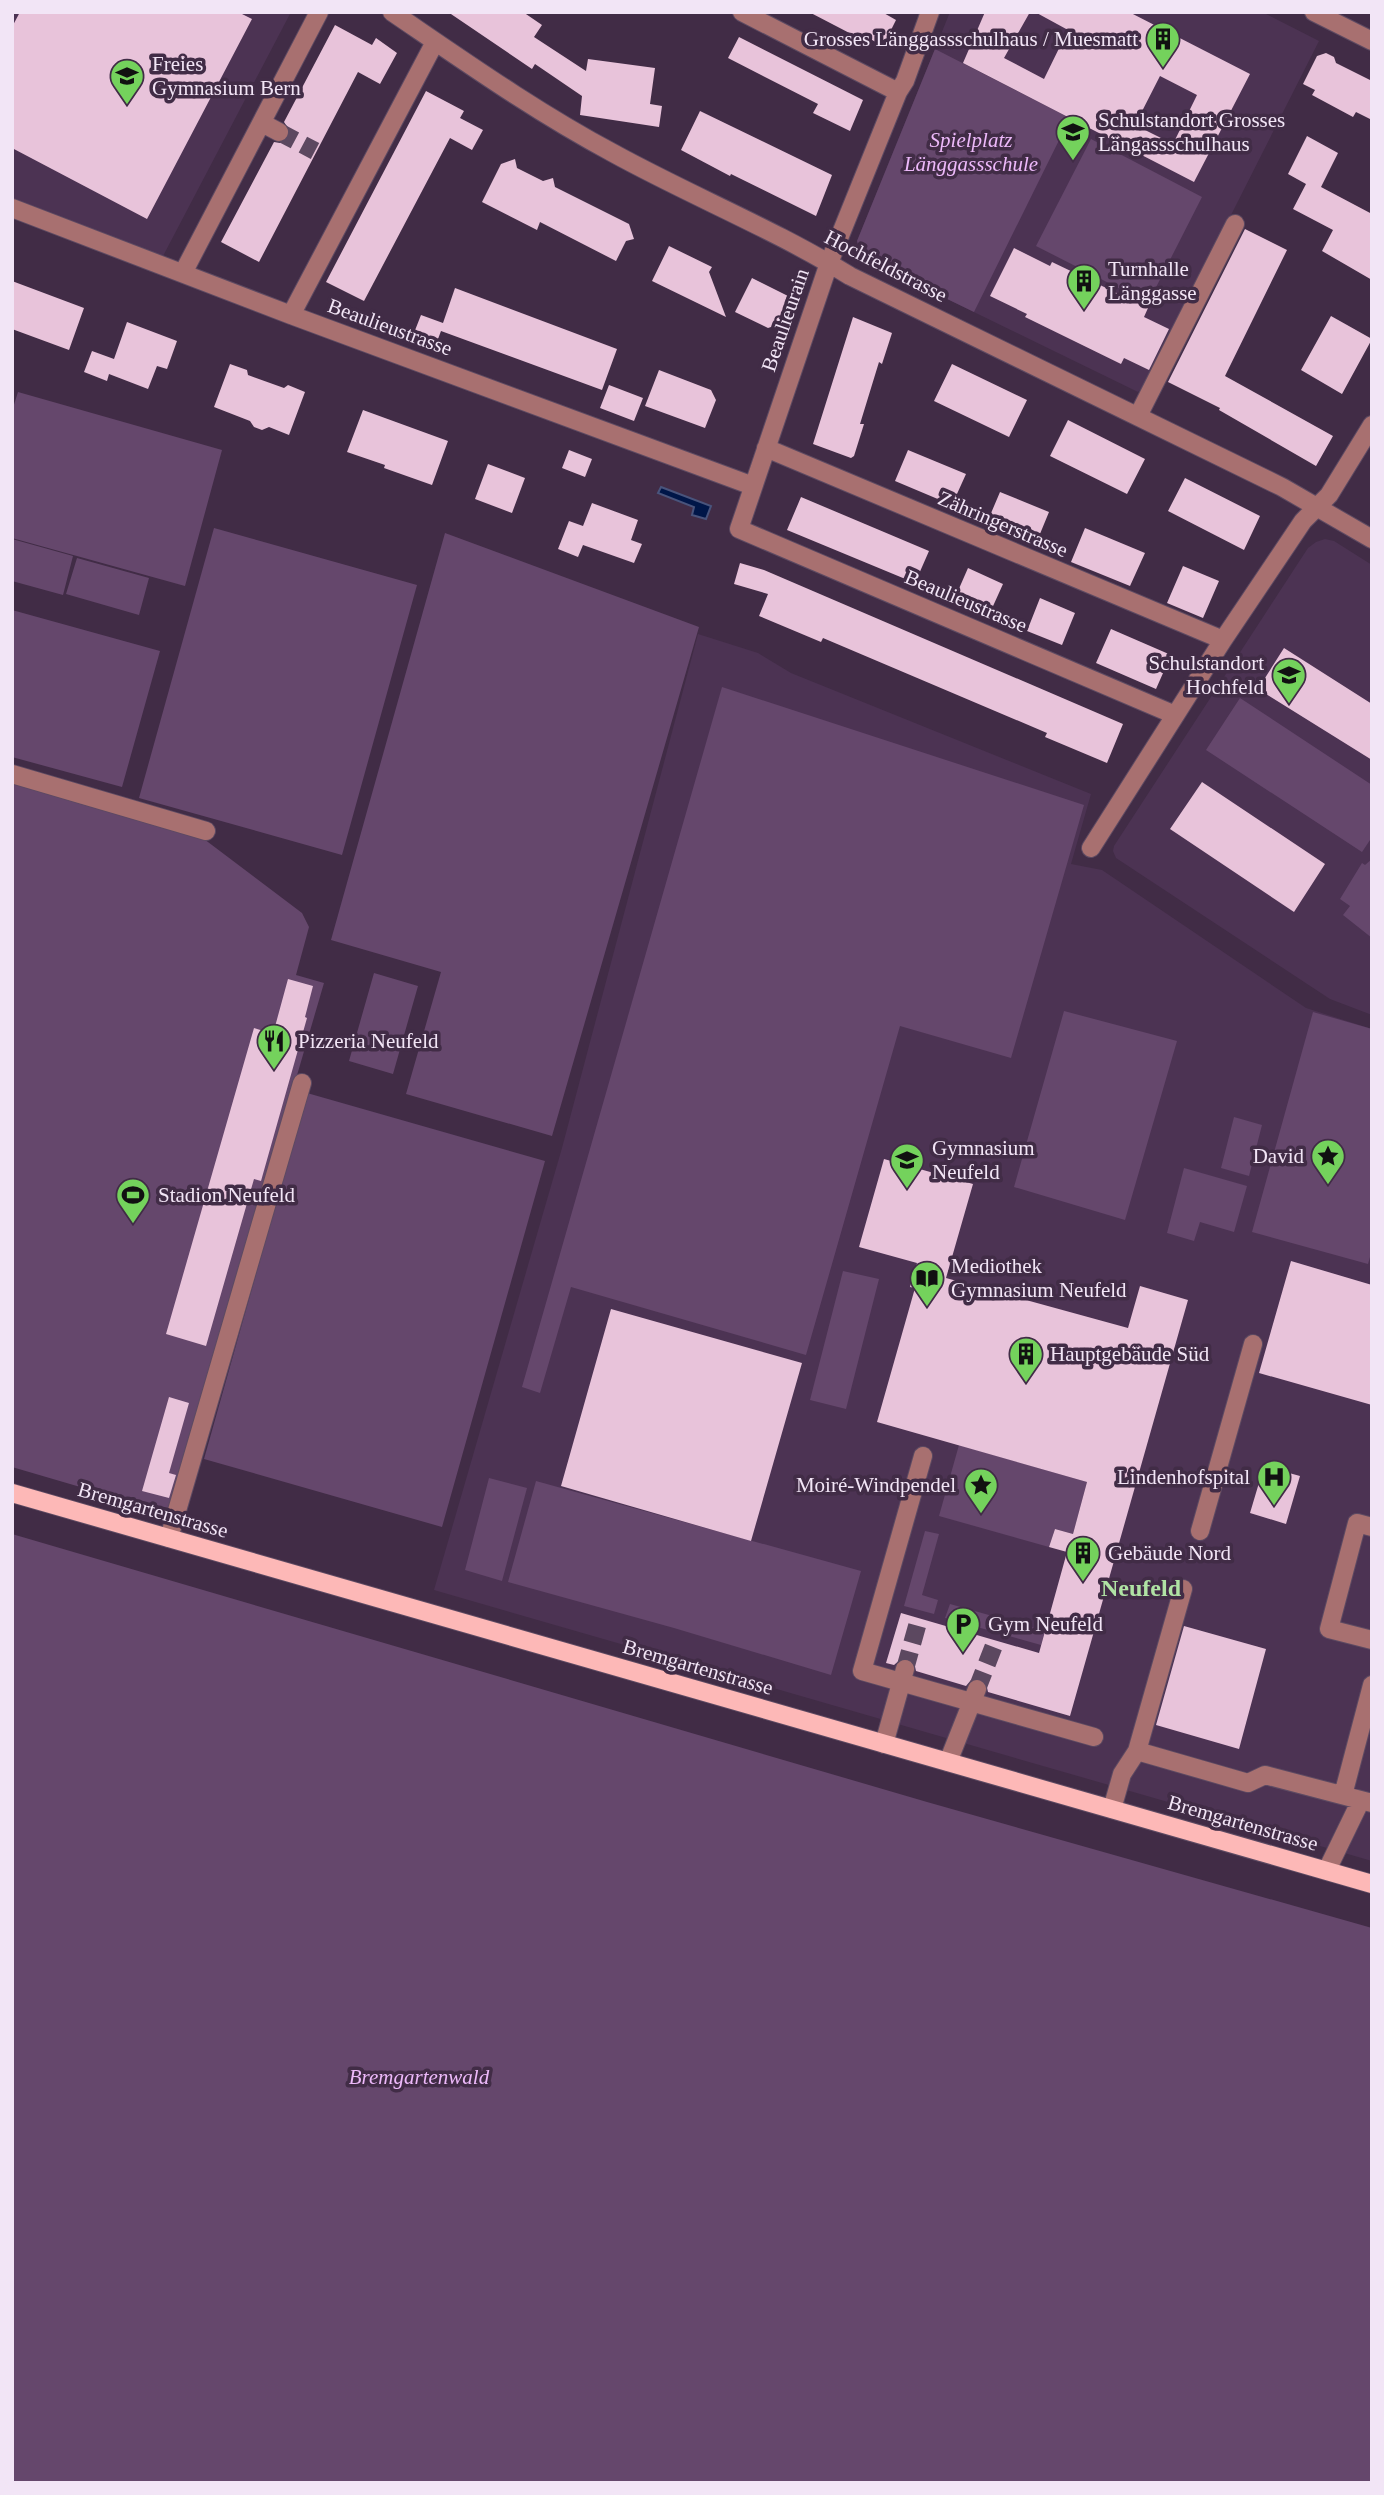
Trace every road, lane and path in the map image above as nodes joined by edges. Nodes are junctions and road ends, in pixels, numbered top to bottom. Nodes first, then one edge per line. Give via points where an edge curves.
1 (319, 12) edge
2 (392, 12) edge
3 (742, 12) edge
4 (930, 12) edge
5 (1314, 12) edge
6 (1344, 19) edge
7 (435, 41) junction
8 (1372, 41) edge
9 (898, 92) junction
10 (262, 122) junction
11 (279, 132) tunnel mouth
12 (12, 208) edge
13 (1235, 224) dead end
14 (829, 263) junction
15 (183, 273) junction
16 (292, 315) junction
17 (1138, 416) junction
18 (1372, 425) edge
19 (766, 448) junction
20 (753, 486) junction
21 (1318, 507) junction
22 (739, 529) joint
23 (1372, 539) edge
24 (1223, 640) junction
25 (1175, 715) junction
26 (12, 774) edge
27 (206, 831) dead end
28 (1091, 848) dead end
29 (302, 1083) dead end
30 (1253, 1344) dead end
31 (923, 1456) dead end
32 (12, 1493) edge
33 (1365, 1525) edge
34 (1199, 1531) dead end
35 (169, 1538) junction
36 (1183, 1589) dead end
37 (1372, 1640) edge
38 (903, 1675) junction
39 (1372, 1685) edge
40 (974, 1695) junction
41 (1094, 1737) dead end
42 (884, 1744) junction
43 (1137, 1751) junction
44 (948, 1762) junction
45 (1343, 1795) junction
46 (1367, 1802) edge
47 (1112, 1810) junction
48 (1326, 1870) junction
49 (1372, 1884) edge

1 - 10 street
2 - 7 street, Hochfeldstrasse
3 - 9 street
4 - 9 street, Beaulieurain
5 - 6 street
6 - 8 street
7 - 14 street, Hochfeldstrasse via 577,133
7 - 16 street
9 - 14 street, Beaulieurain
10 - 11 street
10 - 15 street
12 - 15 street, Beaulieustrasse
13 - 17 street
14 - 17 street, Hochfeldstrasse
14 - 19 street, Beaulieurain
15 - 16 street, Beaulieustrasse
16 - 20 street, Beaulieustrasse
17 - 21 street, Hochfeldstrasse
18 - 21 street
19 - 20 street, Beaulieurain
19 - 24 street, Zähringerstrasse
20 - 22 street, Beaulieurain
21 - 23 street, Hochfeldstrasse
21 - 24 street via 1303,521
22 - 25 street, Beaulieustrasse
24 - 25 street
25 - 28 street
26 - 27 street
29 - 35 street
30 - 34 street
31 - 38 street via 862,1671
32 - 35 main road, Bremgartenstrasse
33 - 37 street via 1329,1629
35 - 42 main road, Bremgartenstrasse
36 - 43 street
38 - 40 street
38 - 42 street
39 - 45 street
40 - 41 street
40 - 44 street
42 - 44 main road, Bremgartenstrasse
43 - 45 street via 1248,1783 1265,1775
43 - 47 street via 1122,1774
44 - 47 main road, Bremgartenstrasse
45 - 46 street
46 - 48 street
47 - 48 main road, Bremgartenstrasse
48 - 49 main road, Bremgartenstrasse

